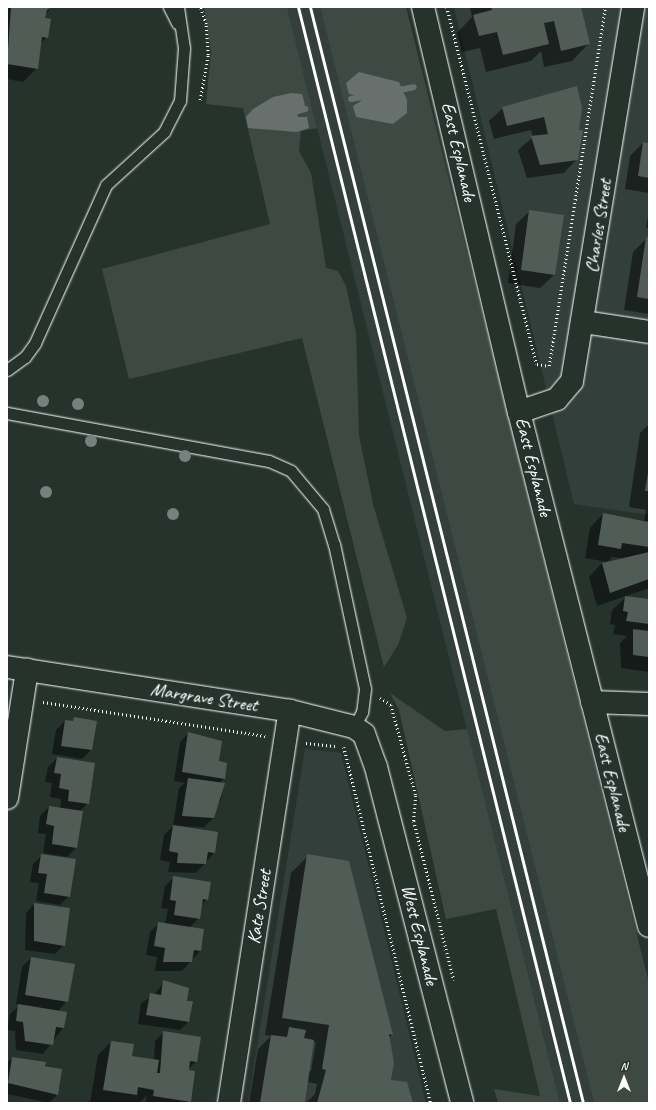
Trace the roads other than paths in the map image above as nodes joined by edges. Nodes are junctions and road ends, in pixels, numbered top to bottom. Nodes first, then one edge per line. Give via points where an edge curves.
1 (169, 7) edge
2 (178, 7) edge
3 (423, 7) edge
4 (633, 7) edge
5 (182, 33) junction
6 (584, 322) junction
7 (649, 332) edge
8 (7, 370) edge
9 (519, 412) junction
10 (7, 413) edge
11 (17, 668) edge
12 (592, 702) junction
13 (649, 704) edge
14 (290, 711) junction
15 (354, 726) junction
16 (7, 798) edge
17 (649, 926) edge
18 (230, 1103) edge
19 (462, 1103) edge

1 - 5 lane
2 - 5 lane
3 - 9 street, East Esplanade
4 - 6 street, Charles Street
5 - 8 lane via 184,83 173,116 164,132 106,185 35,343 25,357
6 - 7 street
6 - 9 street, Charles Street via 568,389 557,399
9 - 12 street, East Esplanade
10 - 15 lane via 269,460 291,471 323,509 365,694 362,712
11 - 14 street, Margrave Street
11 - 16 street
12 - 13 street
12 - 17 street, East Esplanade
14 - 15 street, Margrave Street
14 - 18 street, Kate Street
15 - 19 street, West Esplanade via 369,743 376,767

